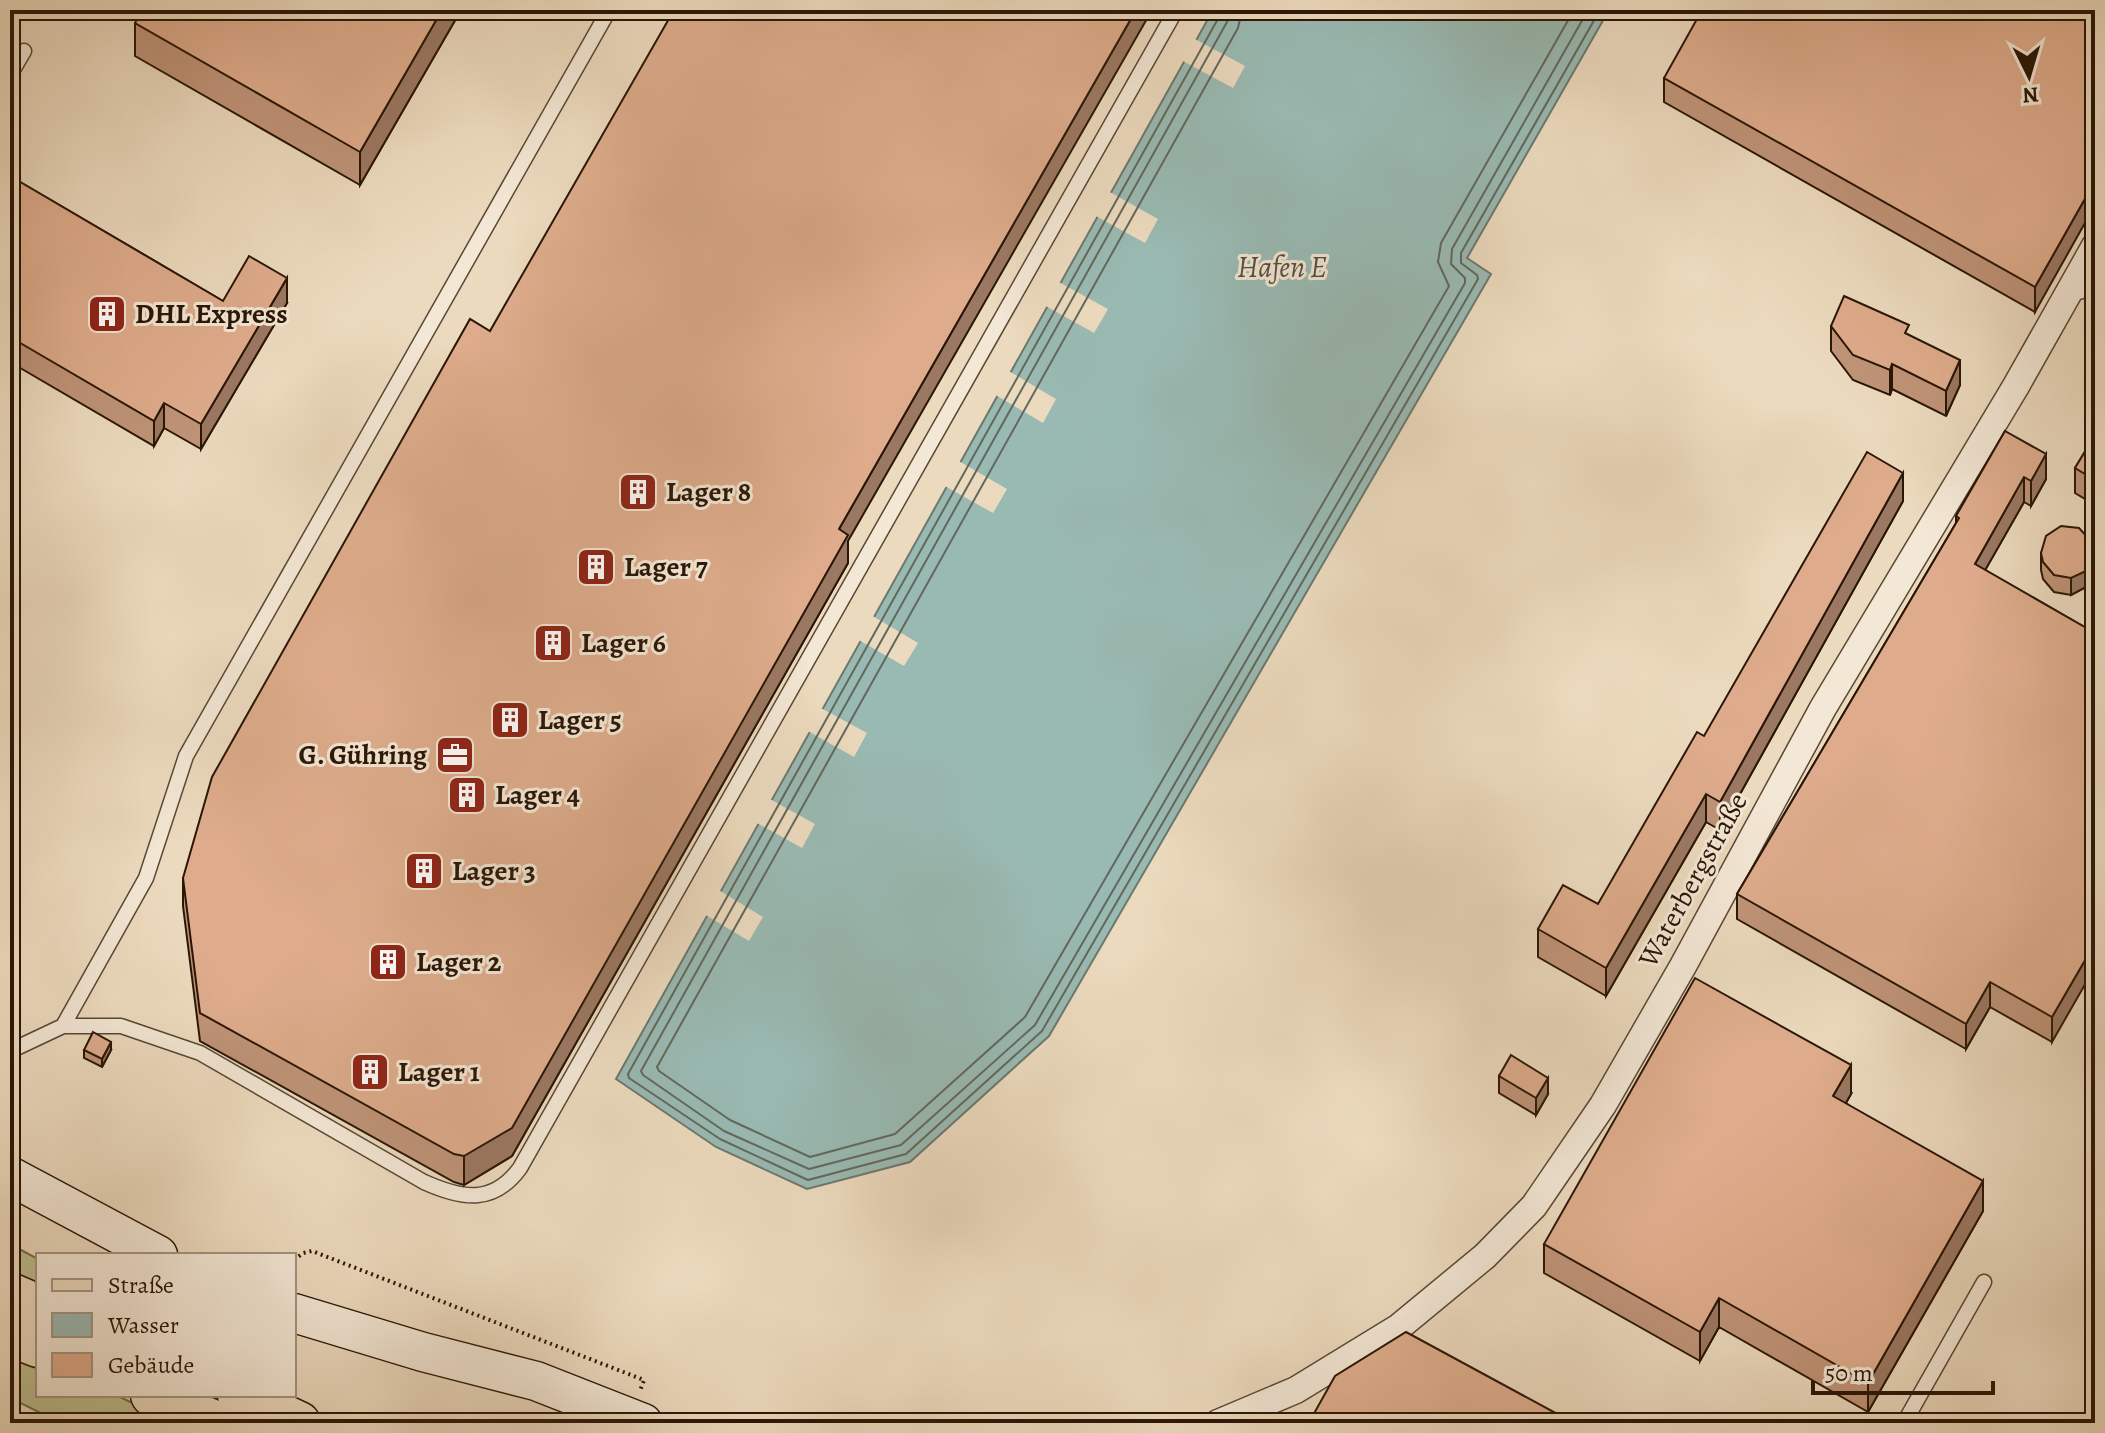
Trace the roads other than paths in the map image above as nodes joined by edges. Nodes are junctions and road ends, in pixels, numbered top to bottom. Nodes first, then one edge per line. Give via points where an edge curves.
1 (609, 10) edge
2 (1176, 10) edge
3 (24, 51) dead end
4 (10, 75) edge
5 (2095, 246) edge
6 (2095, 288) edge
7 (2065, 295) junction
8 (63, 1026) junction
9 (10, 1051) edge
10 (10, 1176) edge
11 (154, 1253) edge
12 (1984, 1282) dead end
13 (10, 1294) edge
14 (36, 1305) edge
15 (296, 1314) edge
16 (10, 1335) edge
17 (36, 1345) edge
18 (157, 1397) edge
19 (243, 1397) edge
20 (636, 1420) edge
21 (217, 1423) edge
22 (299, 1423) edge
23 (1218, 1423) edge
24 (1904, 1423) edge

1 - 8 lane via 186,756 146,878
2 - 8 lane via 511,1181 493,1192 450,1194 200,1053 121,1026
3 - 4 lane
5 - 7 street, Waterbergstraße
6 - 7 lane
7 - 23 street, Waterbergstraße via 1823,708 1603,1105 1534,1206 1485,1256 1399,1327 1296,1390
8 - 9 lane
10 - 11 street
12 - 24 lane
13 - 14 main road
15 - 20 street via 536,1381
16 - 17 main road
18 - 21 main road
19 - 22 main road

